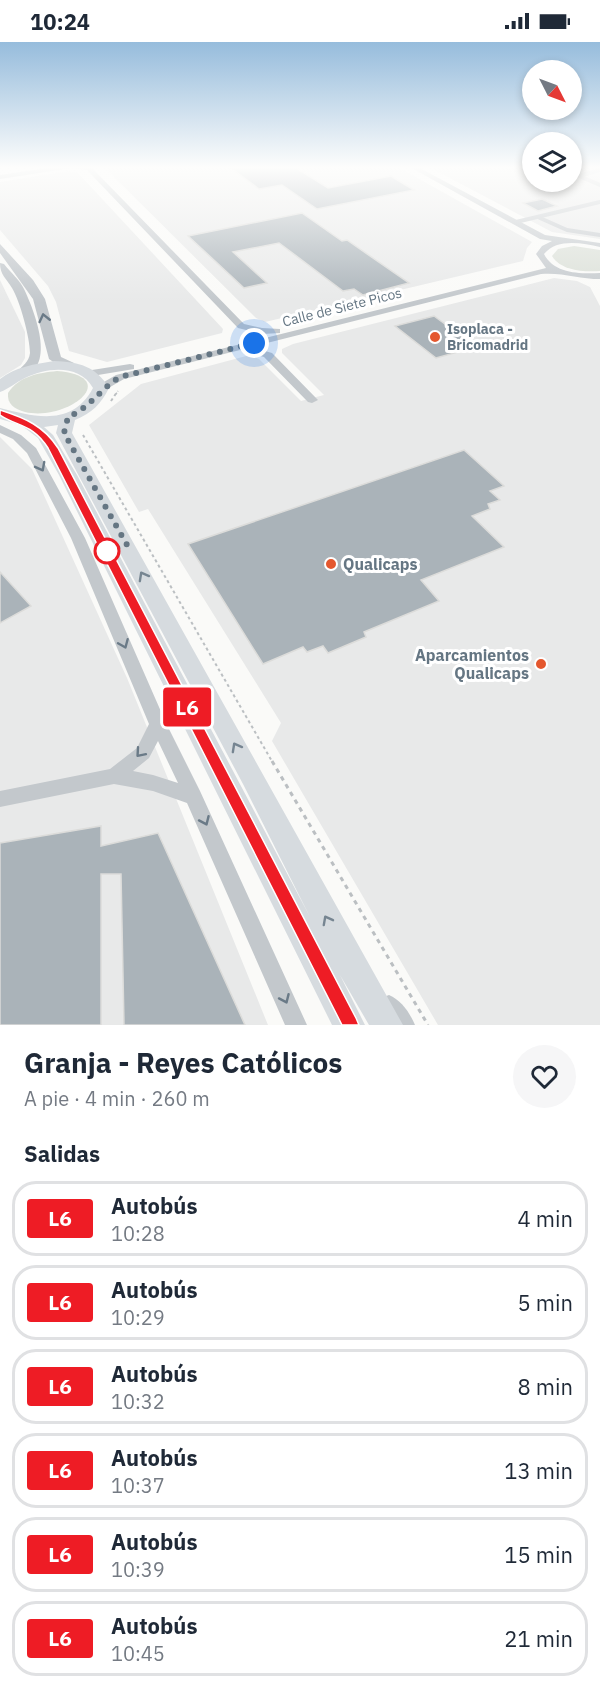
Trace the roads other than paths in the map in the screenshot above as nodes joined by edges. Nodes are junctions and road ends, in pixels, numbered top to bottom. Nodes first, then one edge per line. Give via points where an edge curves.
1 (133, 212) edge
2 (497, 212) edge
3 (560, 212) edge
4 (539, 217) junction
5 (516, 222) junction
6 (600, 235) edge
7 (543, 237) junction
8 (570, 242) junction
9 (600, 245) edge
10 (548, 246) junction
11 (0, 247) edge
12 (541, 258) junction
13 (0, 266) edge
14 (558, 270) junction
15 (585, 276) junction
16 (600, 276) edge
17 (600, 283) edge
18 (241, 326) junction
19 (279, 334) junction
20 (233, 345) junction
21 (268, 354) junction
22 (69, 366) junction
23 (23, 372) junction
24 (92, 373) junction
25 (1, 385) edge
26 (101, 388) junction
27 (312, 400) dead end
28 (0, 412) edge
29 (27, 422) junction
30 (74, 423) junction
31 (0, 428) edge
32 (75, 491) junction
33 (78, 538) junction
34 (158, 724) junction
35 (114, 777) junction
36 (194, 797) junction
37 (0, 799) edge
38 (340, 945) junction
39 (296, 1025) edge
40 (349, 1025) edge
41 (387, 1025) edge
42 (404, 1025) edge

1 - 18 street
2 - 5 street
3 - 4 lane
4 - 5 lane
4 - 6 lane via 567,230
5 - 7 street
7 - 8 street
7 - 10 street
8 - 9 street
8 - 10 street
10 - 12 street
22 -> 11 street via 55,360 39,299
12 - 14 street
12 - 19 street, Calle de Siete Picos via 531,268
13 - 23 street via 18,288 30,322 36,353 33,363
14 - 15 street
14 - 19 street, Calle de Siete Picos
15 - 16 street
15 - 17 street
18 - 19 street
18 - 20 street
19 - 20 street, Calle de Siete Picos
19 - 21 street
20 - 21 street
20 - 24 street, Calle de Siete Picos
20 - 26 street, Calle de Siete Picos via 120,377
21 - 27 street
22 - 23 main road
22 - 24 main road
23 - 25 main road
24 - 26 main road
26 - 30 main road
28 - 29 main road
29 - 30 main road
29 - 32 main road via 45,435
38 -> 30 main road via 243,758 64,433
31 -> 33 street via 17,436 32,451
32 - 33 street
32 - 40 main road
33 -> 34 street
34 -> 35 street via 143,753
34 - 36 street
35 - 36 street via 153,783
35 - 37 street
36 -> 39 street
38 - 41 main road
38 - 42 street

